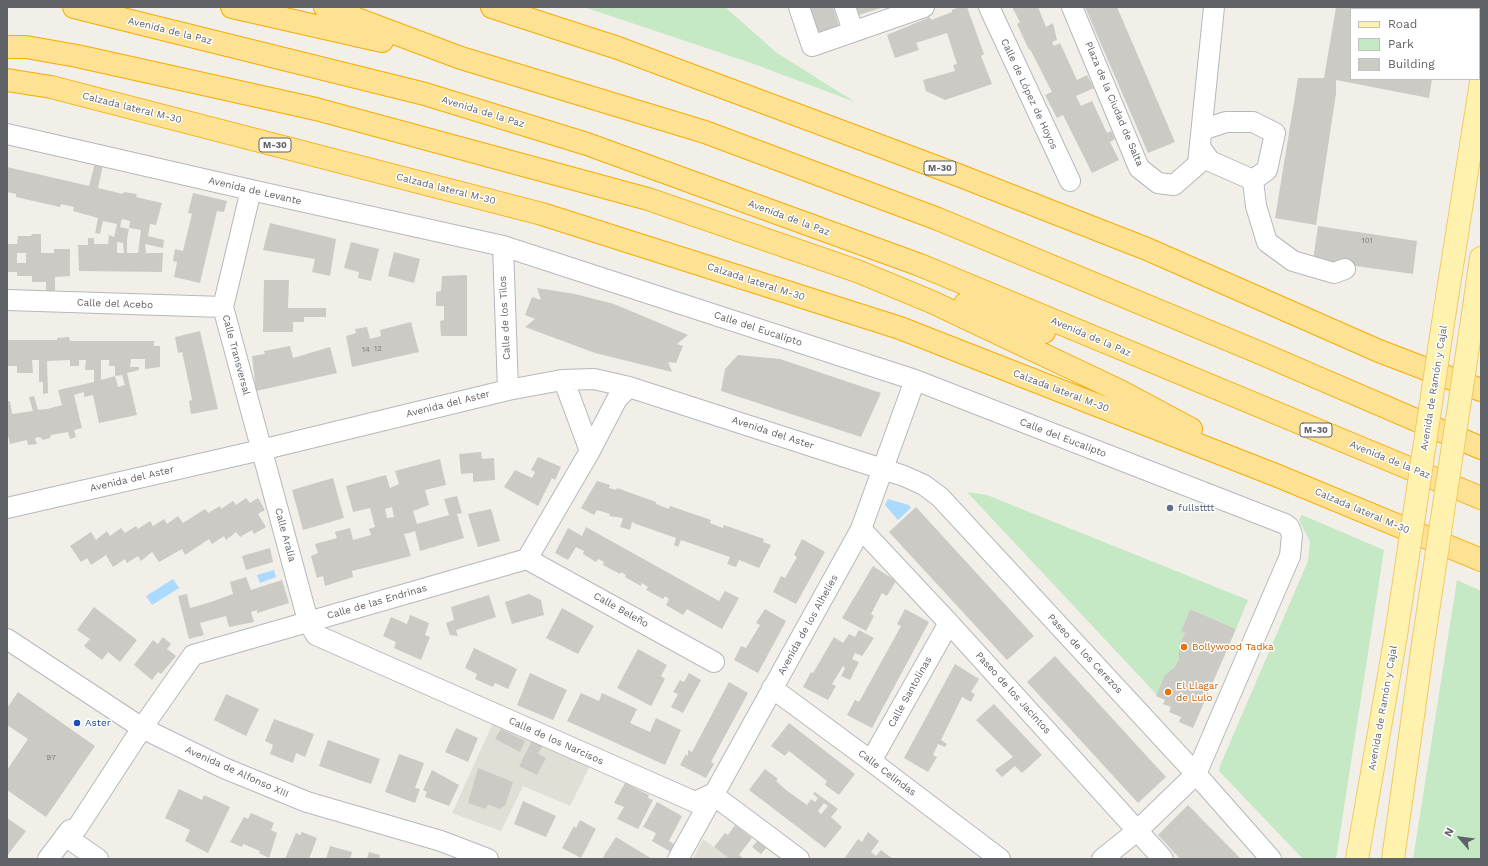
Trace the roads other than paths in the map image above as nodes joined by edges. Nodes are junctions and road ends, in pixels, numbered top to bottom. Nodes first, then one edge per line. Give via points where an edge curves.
1 (74, 7) edge
2 (232, 7) edge
3 (325, 7) edge
4 (492, 7) edge
5 (799, 7) edge
6 (845, 7) edge
7 (924, 7) edge
8 (989, 7) edge
9 (1072, 7) edge
10 (1214, 7) edge
11 (852, 31) junction
12 (16, 47) edge
13 (461, 58) junction
14 (7, 80) edge
15 (1481, 82) edge
16 (7, 134) edge
17 (1201, 138) junction
18 (1253, 180) junction
19 (1070, 181) dead end
20 (251, 190) junction
21 (503, 246) junction
22 (1481, 258) edge
23 (1345, 269) dead end
24 (857, 271) junction
25 (7, 300) edge
26 (223, 307) junction
27 (1379, 351) junction
28 (1151, 362) junction
29 (562, 380) junction
30 (915, 380) junction
31 (629, 387) junction
32 (508, 390) junction
33 (1481, 390) edge
34 (1481, 399) edge
35 (1481, 448) edge
36 (261, 450) junction
37 (590, 451) junction
38 (884, 469) junction
39 (1278, 476) junction
40 (1481, 498) edge
41 (7, 508) edge
42 (861, 529) junction
43 (528, 559) junction
44 (1481, 560) edge
45 (308, 621) junction
46 (949, 623) junction
47 (7, 639) edge
48 (714, 662) dead end
49 (772, 688) junction
50 (142, 728) junction
51 (871, 761) junction
52 (1196, 774) junction
53 (712, 794) junction
54 (1137, 831) junction
55 (65, 836) junction
56 (48, 859) edge
57 (98, 859) edge
58 (488, 859) edge
59 (678, 859) edge
60 (799, 859) edge
61 (1000, 859) edge
62 (1102, 859) edge
63 (1163, 859) edge
64 (1271, 859) edge
65 (1357, 859) edge
66 (1393, 859) edge

1 - 28 highway, Avenida de la Paz / M-30 via 426,94 587,144 920,265
2 - 13 highway
3 - 13 highway
4 - 27 highway, M-30 via 618,48 973,181 1147,249
5 - 11 street via 812,46
6 - 11 street
7 - 11 street
8 - 19 street, Calle de López de Hoyos
9 - 17 street, Plaza de la Ciudad de Salta via 1139,168 1158,182 1174,185 1198,164
10 - 17 street, Plaza de la Ciudad de Salta
12 - 24 highway via 78,56 316,109 648,199
13 - 35 highway via 705,132 938,219
14 - 39 highway, Calzada lateral M-30 / M-30 via 51,87 542,214 900,328
15 - 65 main road, Avenida de Ramón y Cajal, bridge via 1396,635
16 - 20 street, Avenida de Levante
17 - 18 street via 1210,161
17 - 18 street via 1226,122 1253,122 1275,133 1267,170
18 - 23 street via 1256,206 1267,242 1293,262 1334,273
20 - 21 street, Avenida de Levante
20 - 26 street, Calle Transversal
21 - 30 street, Calle del Eucalipto
21 - 32 street, Calle de los Tilos
22 - 66 main road, bridge
24 - 28 highway via 919,288 1045,332
24 - 39 highway via 932,302 1120,390
25 - 26 street, Calle del Acebo
26 - 36 street, Calle Transversal
27 - 33 highway, M-30
27 - 34 highway, M-30
28 - 40 highway, Avenida de la Paz / M-30
29 - 31 street, Avenida del Aster via 594,379
29 - 32 street, Avenida del Aster
29 - 37 street
30 - 38 street, Avenida de los Alhelíes
30 - 52 street, Calle del Eucalipto via 1289,527 1292,539 1290,556
31 - 37 street via 617,399
31 - 38 street, Avenida del Aster
32 - 36 street, Avenida del Aster
36 - 41 street, Avenida del Aster
36 - 45 street, Calle Aralia
37 - 43 street
38 - 42 street, Avenida de los Alhelíes
38 - 52 street, Paseo de los Cerezos via 924,485 940,497
39 - 44 highway, Calzada lateral M-30 / M-30
42 - 46 street, Paseo de los Jacintos
42 - 49 street, Avenida de los Alhelíes
43 - 45 street, Calle de las Endrinas
43 - 48 street, Calle Beleño
45 - 50 street, Calle de las Endrinas via 193,655
45 - 53 street, Calle de los Narcisos via 316,635 695,802
46 - 51 street, Calle Santolinas
46 - 54 street, Paseo de los Jacintos
47 - 50 street, Avenida de Alfonso XIII
49 - 51 street, Calle Celindas
49 - 53 street, Avenida de los Alhelíes
50 - 55 street, Calle de las Endrinas via 77,828 70,830
50 - 58 street, Avenida de Alfonso XIII via 224,768 307,802 441,841
51 - 61 street, Calle Celindas
52 - 54 street, Calle del Eucalipto
52 - 64 street, Paseo de los Cerezos
53 - 59 street, Avenida de los Alhelíes
53 - 60 street
54 - 62 street
54 - 63 street, Paseo de los Jacintos
55 - 56 street, Calle de las Endrinas
55 - 57 street

